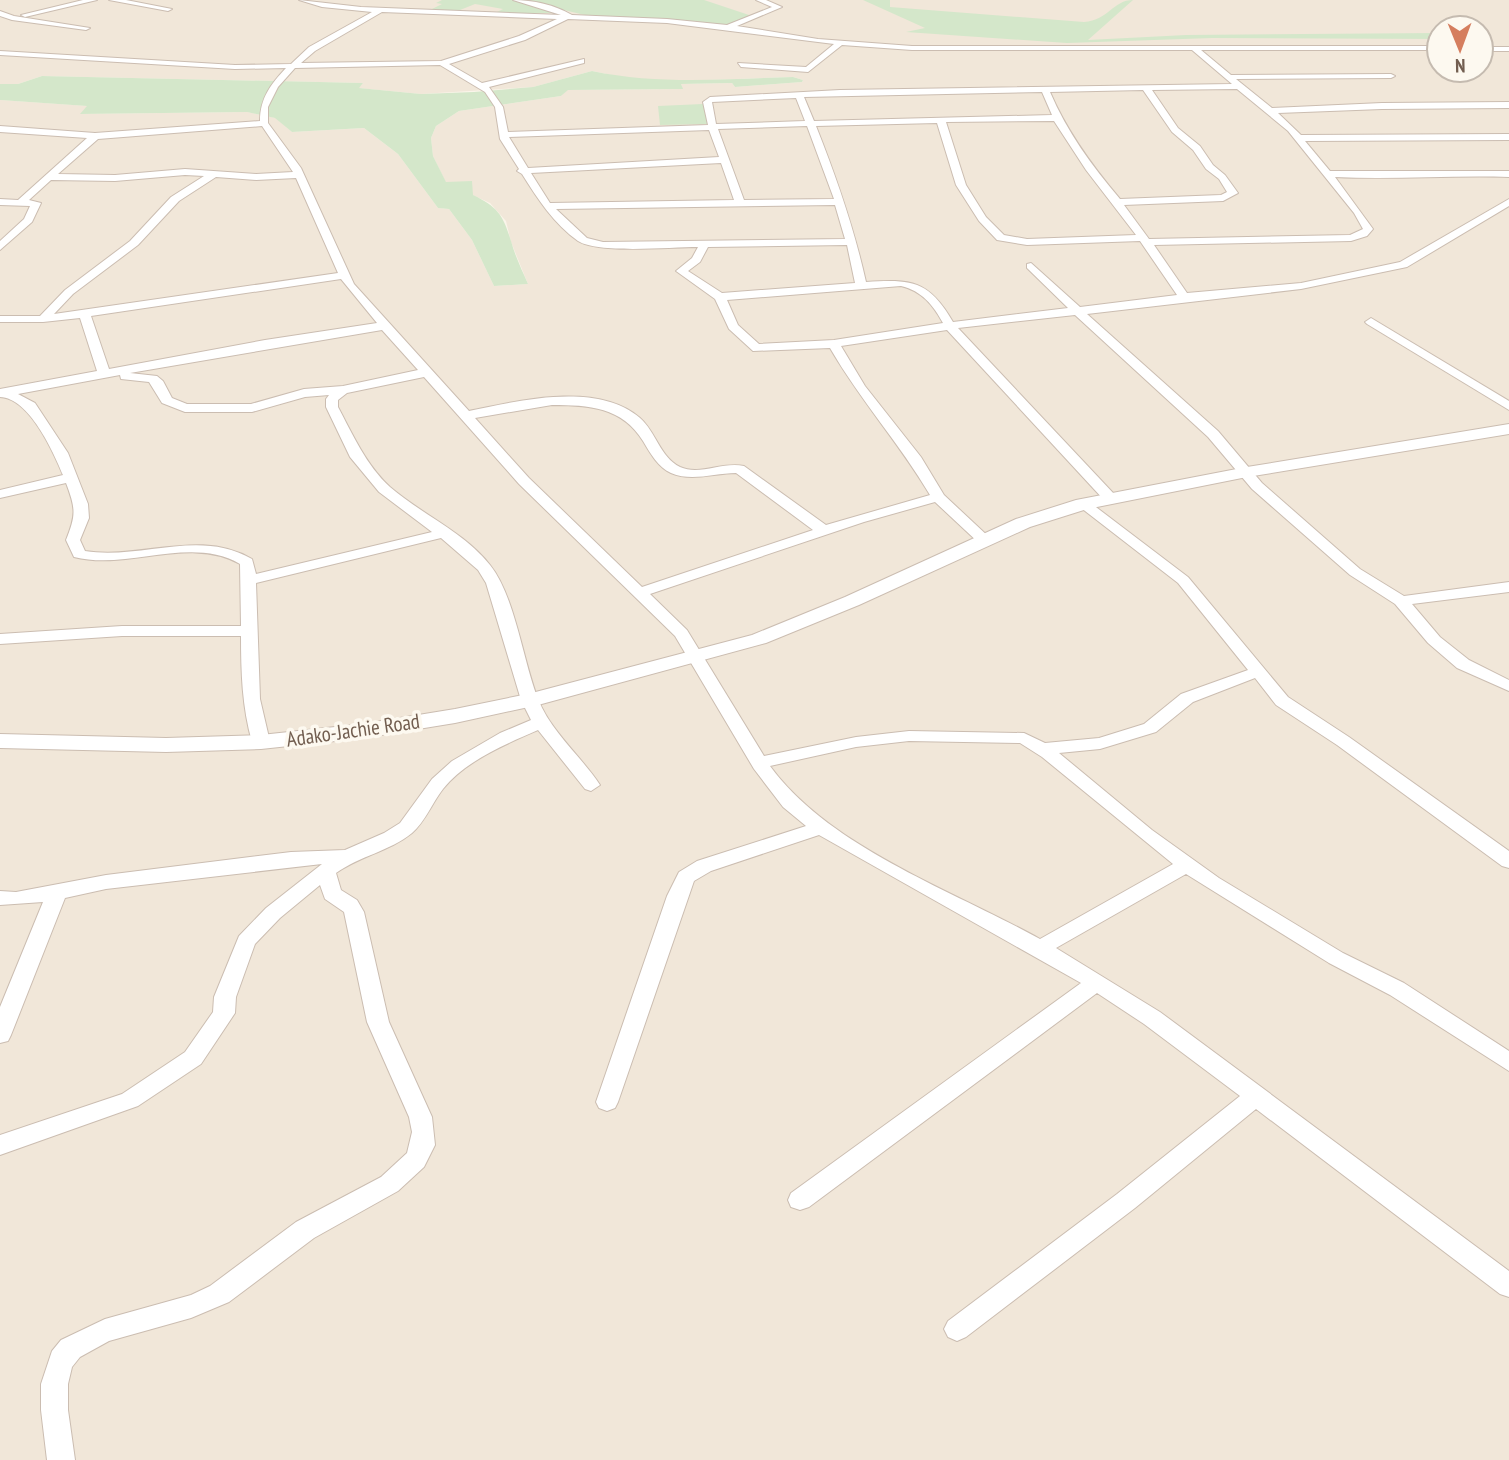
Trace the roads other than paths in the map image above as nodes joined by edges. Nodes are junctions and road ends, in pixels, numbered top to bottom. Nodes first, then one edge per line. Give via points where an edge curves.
1 (93, 0) edge
2 (113, 0) edge
3 (303, 0) edge
4 (517, 0) edge
5 (760, 0) edge
6 (168, 9) dead end
7 (380, 10) junction
8 (0, 13) edge
9 (569, 16) junction
10 (12, 18) junction
11 (728, 27) junction
12 (86, 28) dead end
13 (840, 43) junction
14 (1425, 48) edge
15 (1195, 49) junction
16 (0, 53) edge
17 (581, 61) dead end
18 (442, 63) junction
19 (294, 65) junction
20 (741, 65) dead end
21 (1229, 76) junction
22 (1391, 76) dead end
23 (481, 86) junction
24 (1241, 86) junction
25 (1146, 88) junction
26 (1045, 90) junction
27 (799, 95) junction
28 (1509, 105) edge
29 (1272, 111) junction
30 (1057, 118) junction
31 (941, 120) junction
32 (264, 123) junction
33 (810, 123) junction
34 (713, 127) junction
35 (0, 129) edge
36 (504, 135) junction
37 (95, 136) junction
38 (1509, 137) edge
39 (1297, 138) junction
40 (723, 160) junction
41 (522, 171) junction
42 (214, 174) junction
43 (1326, 174) junction
44 (299, 175) junction
45 (1508, 175) edge
46 (48, 177) junction
47 (0, 202) edge
48 (21, 202) junction
49 (841, 202) junction
50 (1117, 202) junction
51 (1509, 202) edge
52 (740, 204) junction
53 (547, 206) junction
54 (1145, 240) junction
55 (853, 242) junction
56 (704, 245) junction
57 (0, 247) edge
58 (1031, 266) dead end
59 (344, 275) junction
60 (861, 286) junction
61 (720, 297) junction
62 (1184, 297) junction
63 (1079, 311) junction
64 (84, 314) junction
65 (0, 319) edge
66 (43, 319) junction
67 (1371, 322) dead end
68 (383, 326) junction
69 (950, 326) junction
70 (834, 344) junction
71 (429, 372) junction
72 (107, 373) junction
73 (344, 390) junction
74 (3, 393) edge
75 (1509, 406) edge
76 (464, 416) junction
77 (1509, 429) edge
78 (1247, 472) junction
79 (70, 478) junction
80 (0, 494) edge
81 (937, 496) junction
82 (1110, 498) junction
83 (1083, 504) junction
84 (824, 531) junction
85 (444, 533) junction
86 (985, 541) junction
87 (249, 580) junction
88 (1509, 587) edge
89 (639, 593) junction
90 (1401, 601) junction
91 (250, 631) junction
92 (0, 639) edge
93 (699, 656) junction
94 (1256, 672) junction
95 (1509, 685) edge
96 (530, 700) junction
97 (541, 722) junction
98 (0, 741) edge
99 (261, 742) junction
100 (1042, 749) junction
101 (760, 762) junction
102 (591, 785) dead end
103 (821, 828) junction
104 (347, 856) junction
105 (1509, 861) edge
106 (1187, 865) junction
107 (326, 871) junction
108 (58, 893) junction
109 (0, 898) edge
110 (1039, 949) junction
111 (1098, 982) junction
112 (4, 1013) edge
113 (0, 1035) edge
114 (1509, 1062) edge
115 (1255, 1097) junction
116 (607, 1102) dead end
117 (0, 1145) edge
118 (800, 1200) dead end
119 (1509, 1286) edge
120 (957, 1329) dead end
121 (61, 1460) edge

1 - 10 street
2 - 6 street
3 - 7 street
4 - 9 street
5 - 11 street via 778,7
7 - 9 street
7 - 19 street via 312,49
8 - 10 street
9 - 11 street
9 - 18 street via 522,38
10 - 12 street
11 - 13 street
13 - 15 street via 933,49
13 - 20 street via 808,70
14 - 15 street
15 - 21 street
16 - 19 street via 235,67
17 - 23 street
18 - 19 street
18 - 23 street
19 - 32 street via 274,86 264,107
21 - 22 street
21 - 24 street
23 - 36 street via 499,107
24 - 25 street
24 - 29 street
25 - 26 street
25 - 50 street via 1175,130 1197,148 1233,193 1223,198
26 - 27 street
26 - 30 street
27 - 33 street
27 - 34 street via 710,100
28 - 29 street
29 - 39 street
30 - 31 street
30 - 50 street
31 - 33 street
31 - 54 street via 959,181 1001,238 1020,242
32 - 37 street
32 - 44 street
33 - 34 street
33 - 49 street
34 - 36 street
34 - 40 street
35 - 37 street
36 - 41 street
37 - 46 street
38 - 39 street
39 - 43 street
40 - 41 street
40 - 52 street
41 - 53 street
42 - 44 street
42 - 46 street
42 - 66 street via 175,199 134,243 69,292
43 - 45 street
43 - 54 street via 1368,227 1363,234 1351,238
44 - 59 street
46 - 48 street
47 - 48 street
48 - 57 street via 36,203 28,220
49 - 52 street
49 - 55 street
50 - 54 street
51 - 62 street via 1403,265 1301,286
52 - 53 street
53 - 56 street via 583,240 593,243
54 - 62 street
55 - 56 street
55 - 60 street
56 - 61 street via 696,260 681,271
58 - 63 street
59 - 64 street
59 - 68 street
60 - 61 street
60 - 69 street via 912,285 926,291
61 - 70 street via 725,317 757,348
62 - 63 street
63 - 69 street
63 - 78 street via 1213,434
64 - 66 street
64 - 72 street
65 - 66 street
67 - 75 street
68 - 71 street
68 - 72 street
69 - 70 street
69 - 82 street
70 - 81 street
71 - 73 street
71 - 76 street
72 - 73 street via 153,379 167,400 185,408 252,408 304,393
72 - 74 street
73 - 85 street via 332,399 332,407 357,457 384,489
74 - 79 street via 30,407 61,453
76 - 84 street via 523,405 610,405 633,419 674,469 697,474 739,469
76 - 89 street
77 - 78 street, Adako-Jachie Road
78 - 82 street, Adako-Jachie Road
78 - 90 street via 1355,572
79 - 80 street
79 - 87 street via 81,504 82,517 73,540 79,554 107,558 172,550 236,552 247,562
81 - 84 street
81 - 86 street
82 - 83 street, Adako-Jachie Road
83 - 86 street, Adako-Jachie Road
83 - 94 street via 1183,580
84 - 89 street
85 - 87 street
85 - 96 street via 484,567 494,583
86 - 93 street, Adako-Jachie Road via 796,624
87 - 91 street
88 - 90 street
89 - 93 street
90 - 95 street via 1462,664
91 - 92 street via 122,631
91 - 99 street via 254,723
93 - 96 street, Adako-Jachie Road
93 - 101 street
94 - 100 street via 1187,698 1150,727 1100,743
94 - 105 street via 1282,701
96 - 97 street
96 - 99 street, Adako-Jachie Road via 410,723
97 - 102 street
97 - 104 street via 458,765 438,783 407,827
98 - 99 street, Adako-Jachie Road
100 - 101 street via 1017,736 909,736
100 - 106 street
101 - 103 street via 791,804
103 - 110 street via 936,896
103 - 116 street via 704,866 686,877
104 - 107 street
104 - 108 street via 106,882
106 - 110 street
106 - 114 street via 1336,958 1397,989
107 - 117 street via 246,941 225,997 224,1013 193,1058 130,1100
107 - 121 street via 332,894 354,912 383,1038 424,1126 415,1162 395,1180 306,1228 241,1280 205,1301 83,1339 61,1359 54,1387
108 - 109 street
108 - 112 street
110 - 111 street
111 - 115 street via 1206,1056
111 - 118 street
112 - 113 street
115 - 119 street
115 - 120 street

